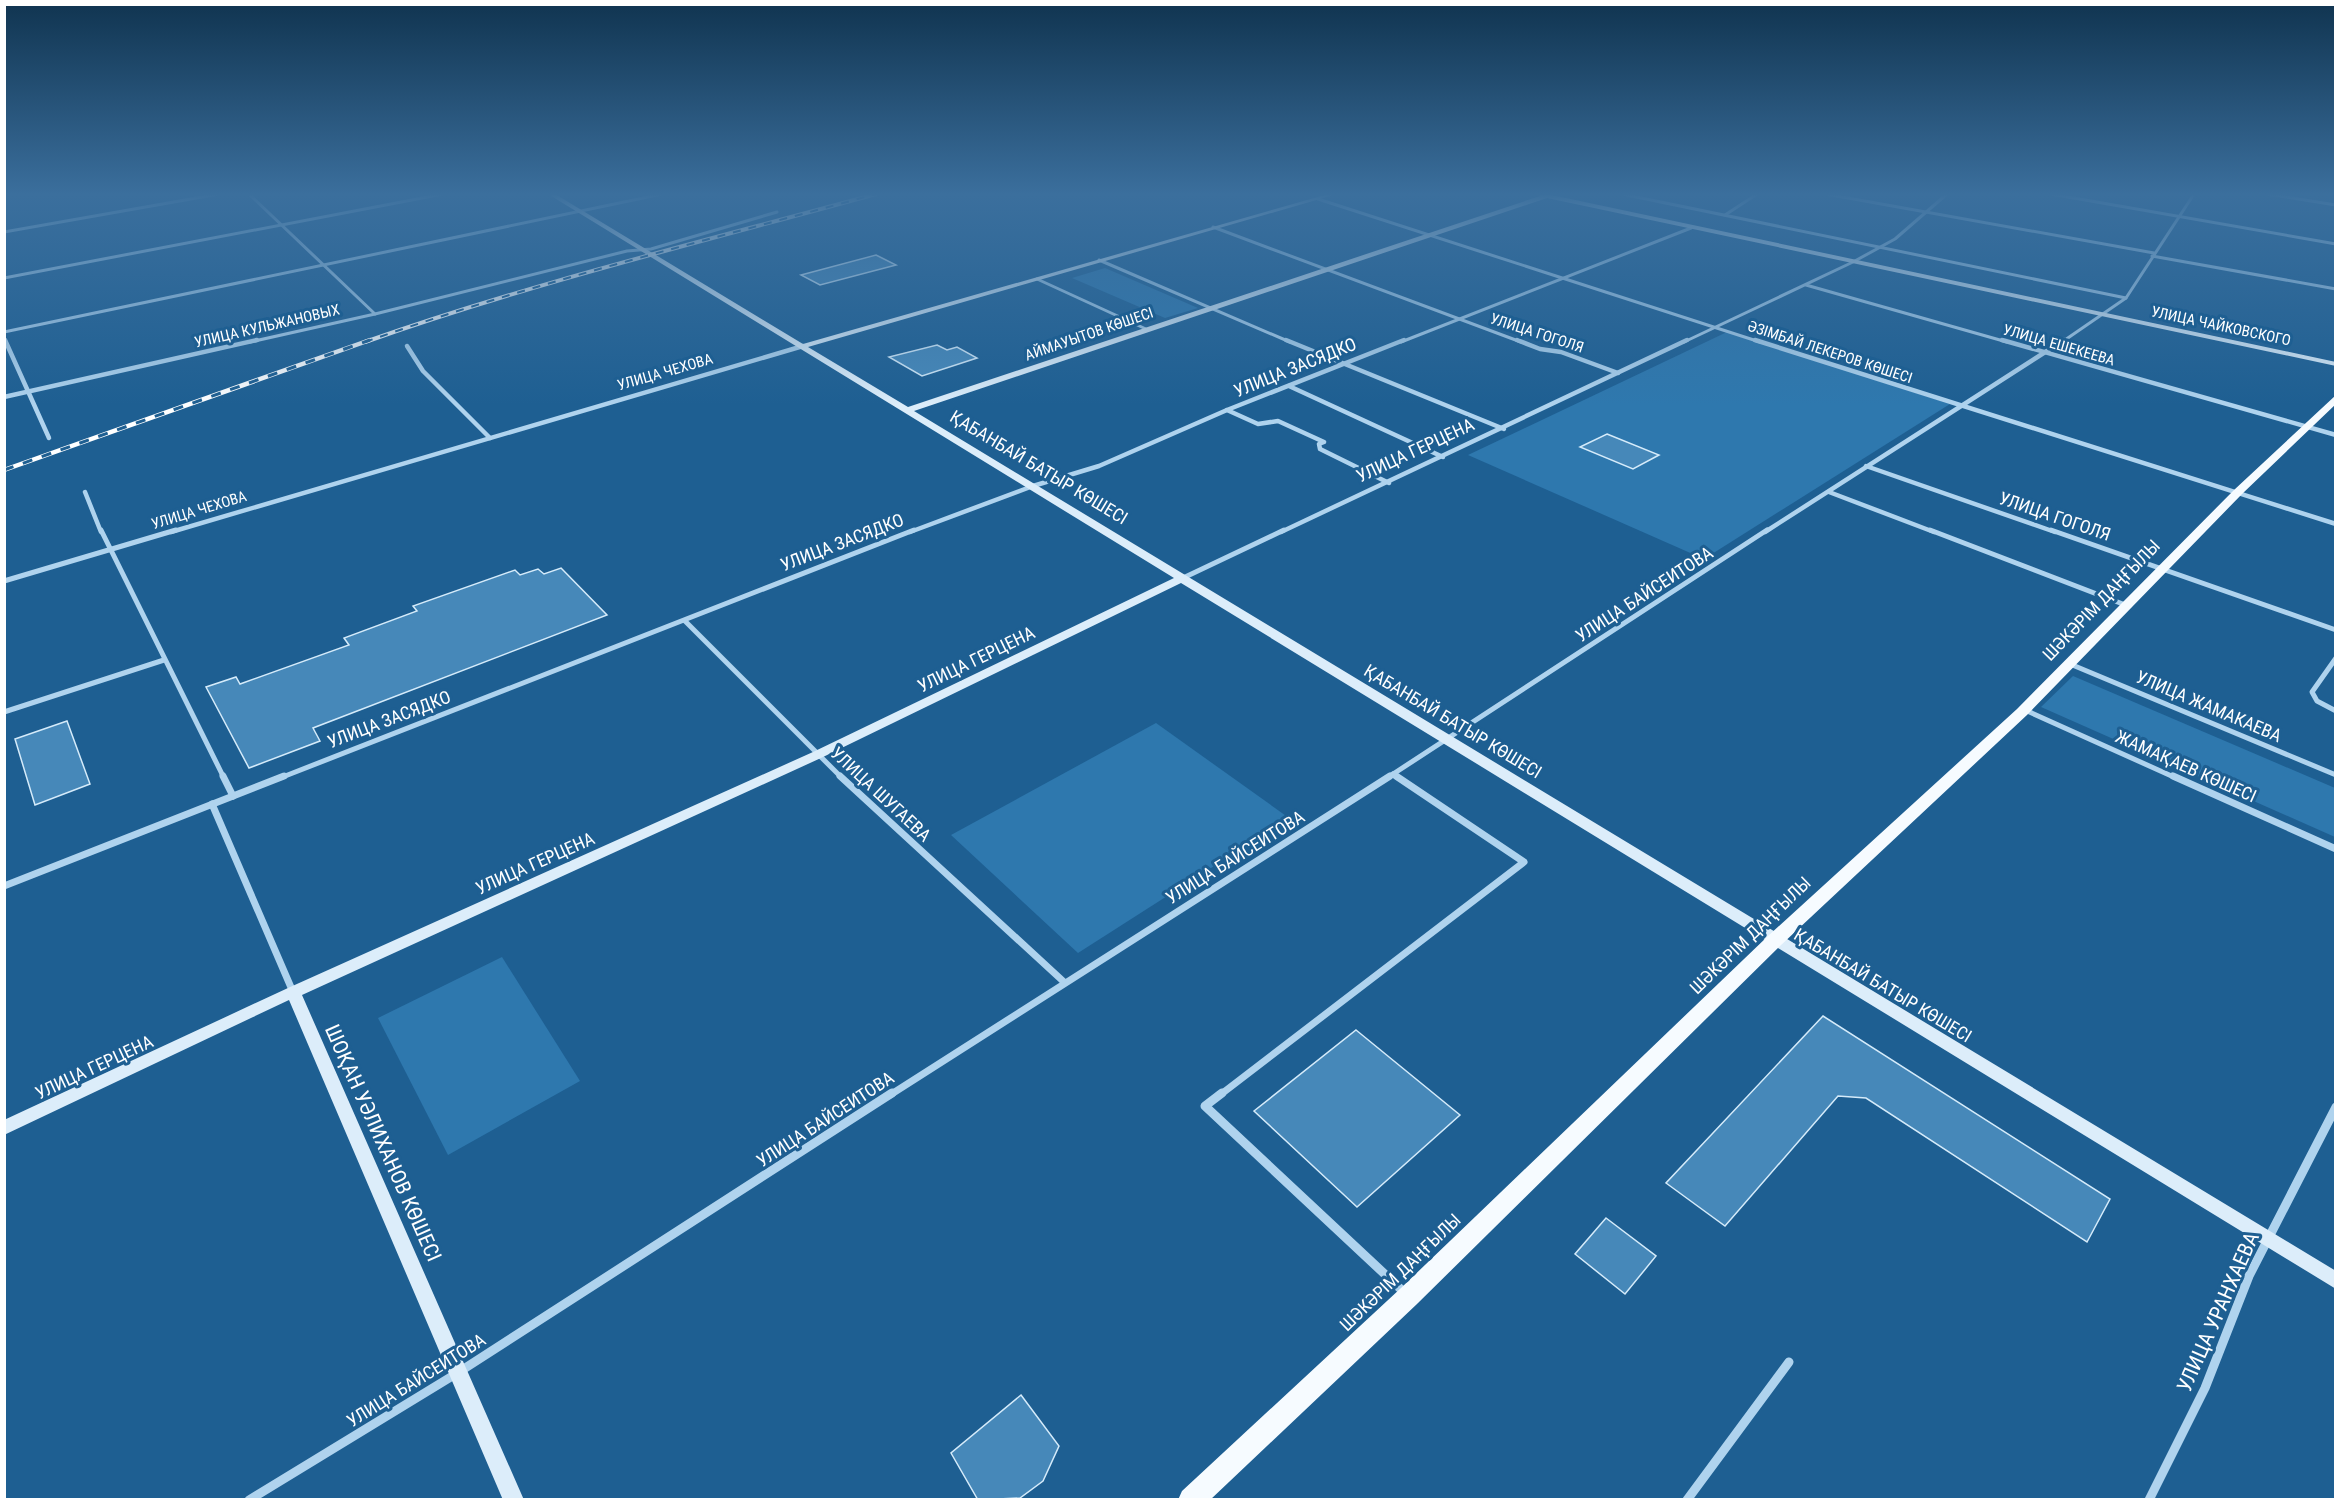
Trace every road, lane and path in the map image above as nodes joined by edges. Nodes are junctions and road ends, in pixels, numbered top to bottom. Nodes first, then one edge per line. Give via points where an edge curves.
1 (80, 264) edge
2 (327, 264) edge
3 (574, 264) edge
4 (669, 264) edge
5 (1085, 264) edge
6 (1108, 264) edge
7 (1311, 264) edge
8 (1343, 264) edge
9 (1519, 264) edge
10 (1597, 264) edge
11 (1848, 264) edge
12 (1863, 264) edge
13 (1963, 264) edge
14 (2147, 264) edge
15 (2206, 264) edge
16 (323, 265) junction
17 (1326, 270) junction
18 (1561, 278) junction
19 (4, 279) edge
20 (1037, 279) junction
21 (1805, 285) junction
22 (2336, 289) edge
23 (2126, 298) junction
24 (1207, 309) junction
25 (375, 314) junction
26 (2102, 315) junction
27 (1456, 318) junction
28 (1715, 328) junction
29 (1146, 330) junction
30 (4, 332) edge
31 (4, 338) edge
32 (407, 346) dead end
33 (803, 346) junction
34 (2044, 354) junction
35 (1345, 363) junction
36 (2336, 364) edge
37 (1618, 373) junction
38 (1289, 386) junction
39 (29, 392) junction
40 (4, 398) edge
41 (2336, 398) edge
42 (1960, 407) junction
43 (908, 410) junction
44 (1227, 410) junction
45 (2307, 427) junction
46 (1504, 429) junction
47 (2336, 435) edge
48 (49, 438) dead end
49 (490, 438) junction
50 (1443, 457) junction
51 (1866, 466) junction
52 (1389, 483) junction
53 (1033, 486) junction
54 (85, 492) dead end
55 (1828, 492) junction
56 (2238, 492) junction
57 (2336, 524) edge
58 (108, 551) junction
59 (2162, 569) junction
60 (1183, 578) junction
61 (4, 581) edge
62 (2128, 606) junction
63 (685, 621) junction
64 (2336, 630) edge
65 (2336, 658) edge
66 (164, 660) junction
67 (2070, 664) junction
68 (2025, 710) junction
69 (2336, 711) edge
70 (4, 712) edge
71 (1448, 740) junction
72 (818, 755) junction
73 (1393, 774) junction
74 (2336, 775) edge
75 (233, 796) junction
76 (212, 804) junction
77 (2336, 849) edge
78 (4, 886) edge
79 (1774, 941) junction
80 (1064, 982) junction
81 (293, 992) junction
82 (2336, 1107) edge
83 (4, 1128) edge
84 (2269, 1240) junction
85 (2336, 1281) edge
86 (1408, 1296) junction
87 (1790, 1362) dead end
88 (459, 1372) junction
89 (249, 1500) edge
90 (514, 1500) edge
91 (1191, 1500) edge
92 (1687, 1500) edge
93 (2149, 1500) edge

1 - 19 street
2 - 16 street
3 - 25 street, УЛИЦА КУЛЬЖАНОВЫХ
4 - 33 street, ҚАБАНБАЙ БАТЫР КӨШЕСІ
5 - 20 street, УЛИЦА ЧЕХОВА
6 - 24 street
7 - 17 street, УЛИЦА ГОГОЛЯ
8 - 17 street, АЙМАУЫТОВ КӨШЕСІ
9 - 18 street, ӘЗІМБАЙ ЛЕКЕРОВ КӨШЕСІ
10 - 18 street, УЛИЦА ЗАСЯДКО
11 - 21 street, УЛИЦА ГЕРЦЕНА
12 - 26 street, УЛИЦА ЧАЙКОВСКОГО
13 - 23 street
14 - 23 street, УЛИЦА БАЙСЕИТОВА
15 - 22 street
16 - 25 street
16 - 30 street
17 - 24 street, АЙМАУЫТОВ КӨШЕСІ
17 - 27 street, УЛИЦА ГОГОЛЯ
18 - 27 street, УЛИЦА ЗАСЯДКО
18 - 28 street, ӘЗІМБАЙ ЛЕКЕРОВ КӨШЕСІ
20 - 29 street
20 - 33 street, УЛИЦА ЧЕХОВА
21 - 28 street, УЛИЦА ГЕРЦЕНА
21 - 34 street, УЛИЦА ЕШЕКЕЕВА
23 - 26 street, УЛИЦА БАЙСЕИТОВА
24 - 29 street, АЙМАУЫТОВ КӨШЕСІ
24 - 35 street
25 - 39 street, УЛИЦА КУЛЬЖАНОВЫХ
26 - 34 street, УЛИЦА БАЙСЕИТОВА
26 - 36 street, УЛИЦА ЧАЙКОВСКОГО
27 - 35 street, УЛИЦА ЗАСЯДКО
27 - 37 street, УЛИЦА ГОГОЛЯ via 1540,350 1561,352
28 - 37 street, УЛИЦА ГЕРЦЕНА
28 - 42 street, ӘЗІМБАЙ ЛЕКЕРОВ КӨШЕСІ
29 - 43 street, АЙМАУЫТОВ КӨШЕСІ
31 - 39 street
32 - 49 street via 423,371
33 - 43 street, ҚАБАНБАЙ БАТЫР КӨШЕСІ
33 - 49 street, УЛИЦА ЧЕХОВА
34 - 42 street, УЛИЦА БАЙСЕИТОВА
34 - 45 street, УЛИЦА ЕШЕКЕЕВА
35 - 38 street, УЛИЦА ЗАСЯДКО
35 - 46 street
37 - 46 street, УЛИЦА ГЕРЦЕНА
38 - 44 street, УЛИЦА ЗАСЯДКО
38 - 50 street
39 - 40 street, УЛИЦА КУЛЬЖАНОВЫХ
39 - 48 street
41 - 45 main road, ШӘКӘРІМ ДАҢҒЫЛЫ
42 - 51 street, УЛИЦА БАЙСЕИТОВА
42 - 56 street, ӘЗІМБАЙ ЛЕКЕРОВ КӨШЕСІ
43 - 53 street, ҚАБАНБАЙ БАТЫР КӨШЕСІ
44 - 52 street via 1258,424 1278,421 1324,442 1318,444 1320,449
44 - 53 street, УЛИЦА ЗАСЯДКО via 1099,466
45 - 47 street, УЛИЦА ЕШЕКЕЕВА
45 - 56 main road, ШӘКӘРІМ ДАҢҒЫЛЫ
46 - 50 street, УЛИЦА ГЕРЦЕНА
49 - 58 street, УЛИЦА ЧЕХОВА
50 - 52 street, УЛИЦА ГЕРЦЕНА
51 - 55 street, УЛИЦА БАЙСЕИТОВА
51 - 59 street, УЛИЦА ГОГОЛЯ
52 - 60 street, УЛИЦА ГЕРЦЕНА
53 - 60 street, ҚАБАНБАЙ БАТЫР КӨШЕСІ
53 - 63 street, УЛИЦА ЗАСЯДКО via 821,565
54 - 58 street
55 - 62 street
55 - 71 street, УЛИЦА БАЙСЕИТОВА
56 - 57 street, ӘЗІМБАЙ ЛЕКЕРОВ КӨШЕСІ
56 - 59 main road, ШӘКӘРІМ ДАҢҒЫЛЫ
58 - 61 street, УЛИЦА ЧЕХОВА
58 - 66 street
59 - 62 main road, ШӘКӘРІМ ДАҢҒЫЛЫ
59 - 64 street, УЛИЦА ГОГОЛЯ
60 - 71 street, ҚАБАНБАЙ БАТЫР КӨШЕСІ
60 - 72 street, УЛИЦА ГЕРЦЕНА
62 - 67 main road, ШӘКӘРІМ ДАҢҒЫЛЫ
63 - 72 street, УЛИЦА ШУГАЕВА
63 - 75 street, УЛИЦА ЗАСЯДКО
65 - 69 street via 2312,692 2317,701
66 - 70 street
66 - 75 street
67 - 68 main road, ШӘКӘРІМ ДАҢҒЫЛЫ
67 - 74 street, УЛИЦА ЖАМАКАЕВА
68 - 77 street, ЖАМАҚАЕВ КӨШЕСІ
68 - 79 main road, ШӘКӘРІМ ДАҢҒЫЛЫ
71 - 73 street, УЛИЦА БАЙСЕИТОВА
71 - 79 street, ҚАБАНБАЙ БАТЫР КӨШЕСІ
72 - 80 street, УЛИЦА ШУГАЕВА
72 - 81 street, УЛИЦА ГЕРЦЕНА
73 - 80 street, УЛИЦА БАЙСЕИТОВА
73 - 86 street via 1524,862 1205,1106
75 - 76 street, УЛИЦА ЗАСЯДКО
76 - 78 street, УЛИЦА ЗАСЯДКО
76 - 81 street, ШОҚАН УӘЛИХАНОВ КӨШЕСІ
79 - 84 street, ҚАБАНБАЙ БАТЫР КӨШЕСІ
79 - 86 main road, ШӘКӘРІМ ДАҢҒЫЛЫ
80 - 88 street, УЛИЦА БАЙСЕИТОВА
81 - 83 street, УЛИЦА ГЕРЦЕНА
81 - 88 street, ШОҚАН УӘЛИХАНОВ КӨШЕСІ
82 - 84 street, УЛИЦА УРАНХАЕВА
84 - 85 street, ҚАБАНБАЙ БАТЫР КӨШЕСІ
84 - 93 street, УЛИЦА УРАНХАЕВА via 2249,1276 2205,1388
86 - 91 main road, ШӘКӘРІМ ДАҢҒЫЛЫ
87 - 92 street
88 - 89 street, УЛИЦА БАЙСЕИТОВА
88 - 90 street, ШОҚАН УӘЛИХАНОВ КӨШЕСІ

